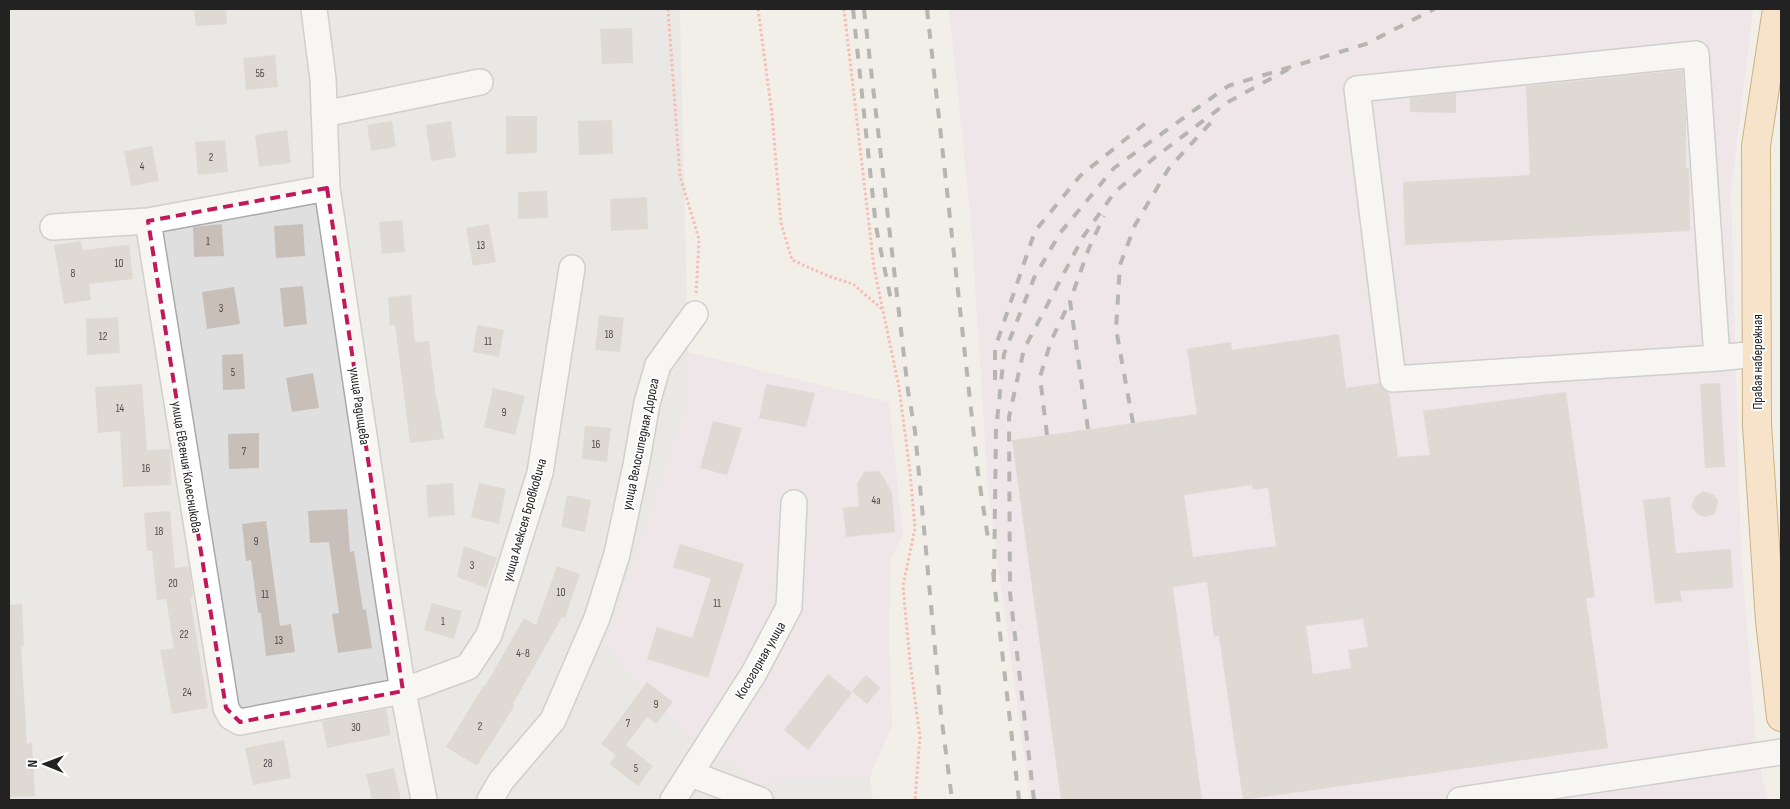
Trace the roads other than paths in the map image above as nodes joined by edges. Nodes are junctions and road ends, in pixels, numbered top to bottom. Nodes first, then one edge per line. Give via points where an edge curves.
1 (314, 9) edge
2 (1777, 9) edge
3 (480, 82) dead end
4 (324, 114) junction
5 (328, 188) junction
6 (148, 221) junction
7 (53, 228) dead end
8 (572, 268) dead end
9 (695, 314) road end
10 (1757, 354) junction
11 (1716, 358) junction
12 (794, 503) dead end
13 (403, 691) junction
14 (1781, 717) edge
15 (1781, 752) edge
16 (691, 774) junction
17 (676, 799) edge
18 (424, 800) edge
19 (490, 800) edge
20 (760, 800) edge
21 (1460, 800) edge

1 - 4 street, улица Радищева
2 - 10 main road, Правая набережная via 1756,146
3 - 4 street
4 - 5 street, улица Радищева
5 - 6 street
5 - 13 street, улица Радищева
6 - 7 street
6 - 13 street, улица Евгения Колесникова via 226,708 231,717 240,722
8 - 13 street, улица Алексея Бровковича via 540,473 489,635 468,667
9 - 19 street, улица Велосипедная Дорога via 658,365 617,554 597,618 553,720 501,781
10 - 11 street
10 - 14 main road, Правая набережная via 1757,424 1770,621
11 - 11 street via 1393,380 1357,89 1696,54
12 - 16 street, Косогорная улица via 789,607 754,673
13 - 18 street, улица Радищева
15 - 21 street
16 - 17 street, Косогорная улица
16 - 20 street

